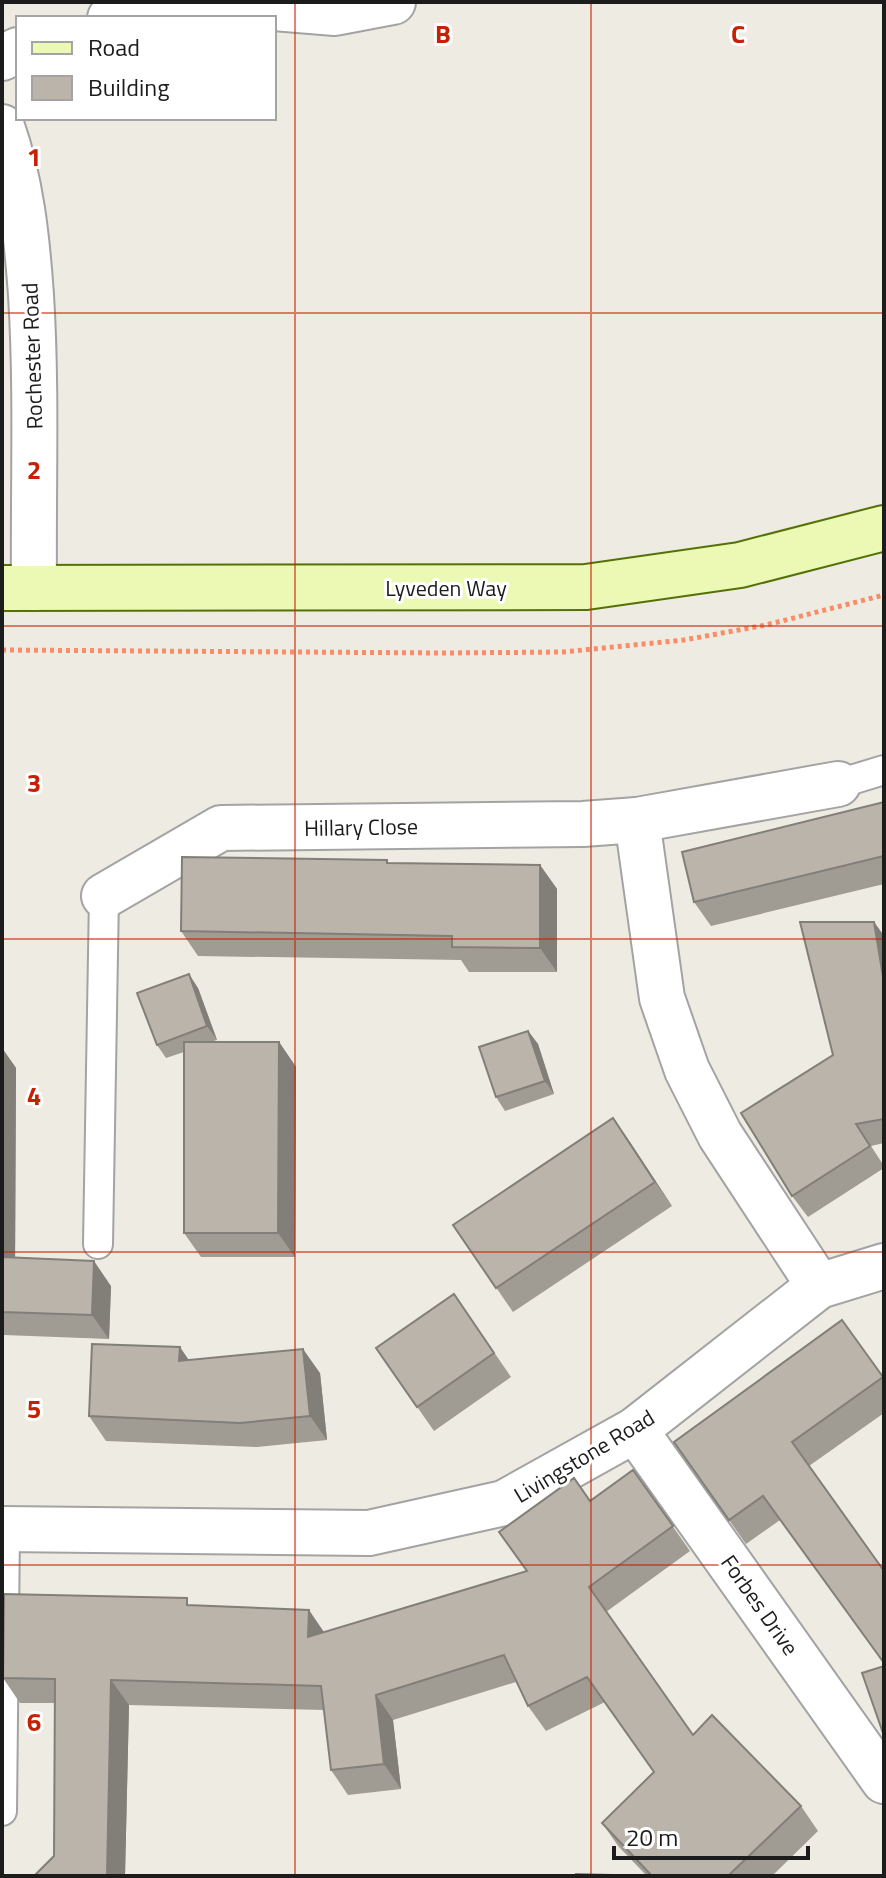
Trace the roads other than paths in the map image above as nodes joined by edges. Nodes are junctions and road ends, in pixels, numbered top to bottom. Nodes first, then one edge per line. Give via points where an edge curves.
1 (179, 2) edge
2 (198, 2) edge
3 (393, 2) edge
4 (335, 8) edge
5 (119, 16) edge
6 (2, 127) edge
7 (884, 528) edge
8 (18, 588) edge
9 (884, 770) edge
10 (838, 784) joint
11 (637, 820) junction
12 (104, 896) joint
13 (98, 1244) dead end
14 (884, 1266) edge
15 (819, 1286) junction
16 (635, 1430) junction
17 (4, 1529) edge
18 (884, 1781) edge
19 (2, 1811) edge

1 - 5 street
2 - 4 street
3 - 4 street
6 - 8 street, Rochester Road via 13,158 28,256 34,341
7 - 8 street, Lyveden Way via 740,565 586,587
9 - 10 lane, Hillary Close
10 - 11 street, Hillary Close
11 - 12 street, Hillary Close via 221,828
11 - 15 street via 662,998 687,1070 720,1135
12 - 13 lane
14 - 15 street, Livingstone Road
15 - 16 street, Livingstone Road
16 - 17 street, Livingstone Road via 504,1503 369,1533
16 - 18 street, Forbes Drive
17 - 19 lane

